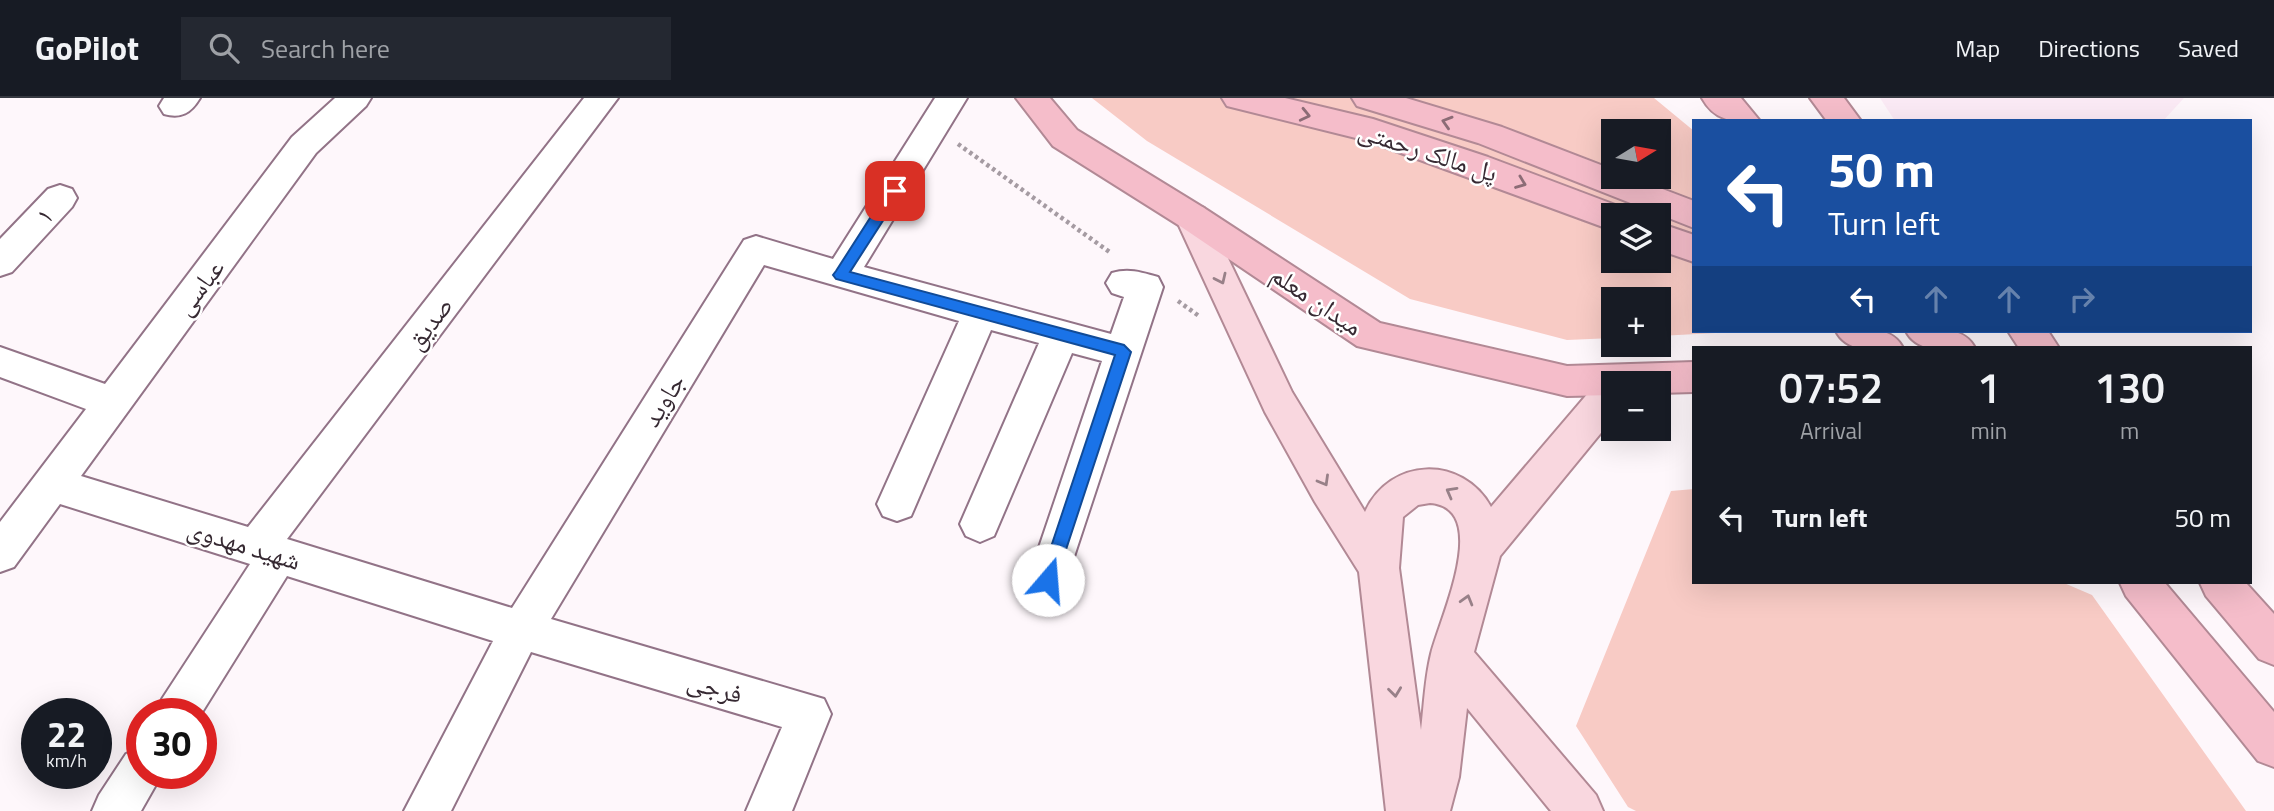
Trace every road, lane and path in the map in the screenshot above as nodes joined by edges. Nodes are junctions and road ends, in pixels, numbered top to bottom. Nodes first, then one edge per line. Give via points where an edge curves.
1 (355, 98) edge
2 (602, 98) edge
3 (1031, 98) edge
4 (1238, 98) edge
5 (1368, 98) edge
6 (1826, 98) edge
7 (943, 113) edge
8 (1843, 119) edge
9 (60, 198) dead end
10 (1601, 213) edge
11 (1692, 214) edge
12 (1192, 217) junction
13 (1671, 240) edge
14 (1692, 248) edge
15 (0, 262) edge
16 (1119, 270) joint
17 (841, 275) junction
18 (1170, 295) dead end
19 (981, 313) junction
20 (1203, 319) dead end
21 (1858, 333) edge
22 (1928, 333) edge
23 (1061, 335) junction
24 (1881, 346) edge
25 (1952, 346) edge
26 (1124, 352) junction
27 (0, 362) edge
28 (1692, 377) edge
29 (1671, 379) edge
30 (1601, 383) edge
31 (113, 403) junction
32 (1601, 404) edge
33 (52, 484) junction
34 (897, 504) dead end
35 (980, 524) dead end
36 (1482, 548) junction
37 (267, 552) junction
38 (0, 554) edge
39 (1379, 568) junction
40 (1048, 580) dead end
41 (2141, 584) edge
42 (2166, 584) edge
43 (2221, 584) edge
44 (2246, 584) edge
45 (2274, 616) edge
46 (521, 630) junction
47 (2274, 645) edge
48 (1451, 657) junction
49 (186, 698) edge
50 (2249, 713) junction
51 (2274, 746) edge
52 (129, 789) edge
53 (115, 811) edge
54 (428, 811) edge
55 (769, 811) edge
56 (1409, 811) edge
57 (1427, 811) edge
58 (1580, 811) edge

1 - 31 street, عباسی via 304,145
2 - 37 street, صدیق
3 - 12 highway, میدان معلم via 1065,138
4 -> 10 highway, پل مالک رحمتی via 1373,131
11 -> 5 highway, پل مالک رحمتی via 1490,135
6 - 8 highway
7 - 16 path
7 - 17 street
9 - 15 street, ۱
12 - 30 highway, میدان معلم via 1370,336 1567,381
12 -> 39 main road via 1278,401
13 - 14 highway
16 - 26 street via 1145,287
17 - 19 street
17 - 46 street, جاوید via 756,249
18 - 20 path
19 - 23 street
19 - 34 street
21 - 24 highway
22 - 25 highway
23 - 26 street
23 - 35 street
26 - 40 street
27 - 31 street
28 - 29 highway, میدان معلم
31 - 33 street, عباسی
32 - 36 main road
33 - 37 street, شهید مهدوی
33 - 38 street
36 -> 39 main road via 1480,522 1464,500 1451,489 1432,484 1394,498 1384,512
48 -> 36 main road
37 - 46 street, شهید مهدوی
37 - 49 street, صدیق
39 -> 56 main road
41 - 50 highway
42 - 50 highway via 2230,664
43 - 47 highway
44 - 45 highway
46 - 54 street, جاوید
46 - 55 street, فرجی via 808,715
48 - 57 main road via 1437,777
48 - 58 main road
50 - 51 highway
52 - 53 street

